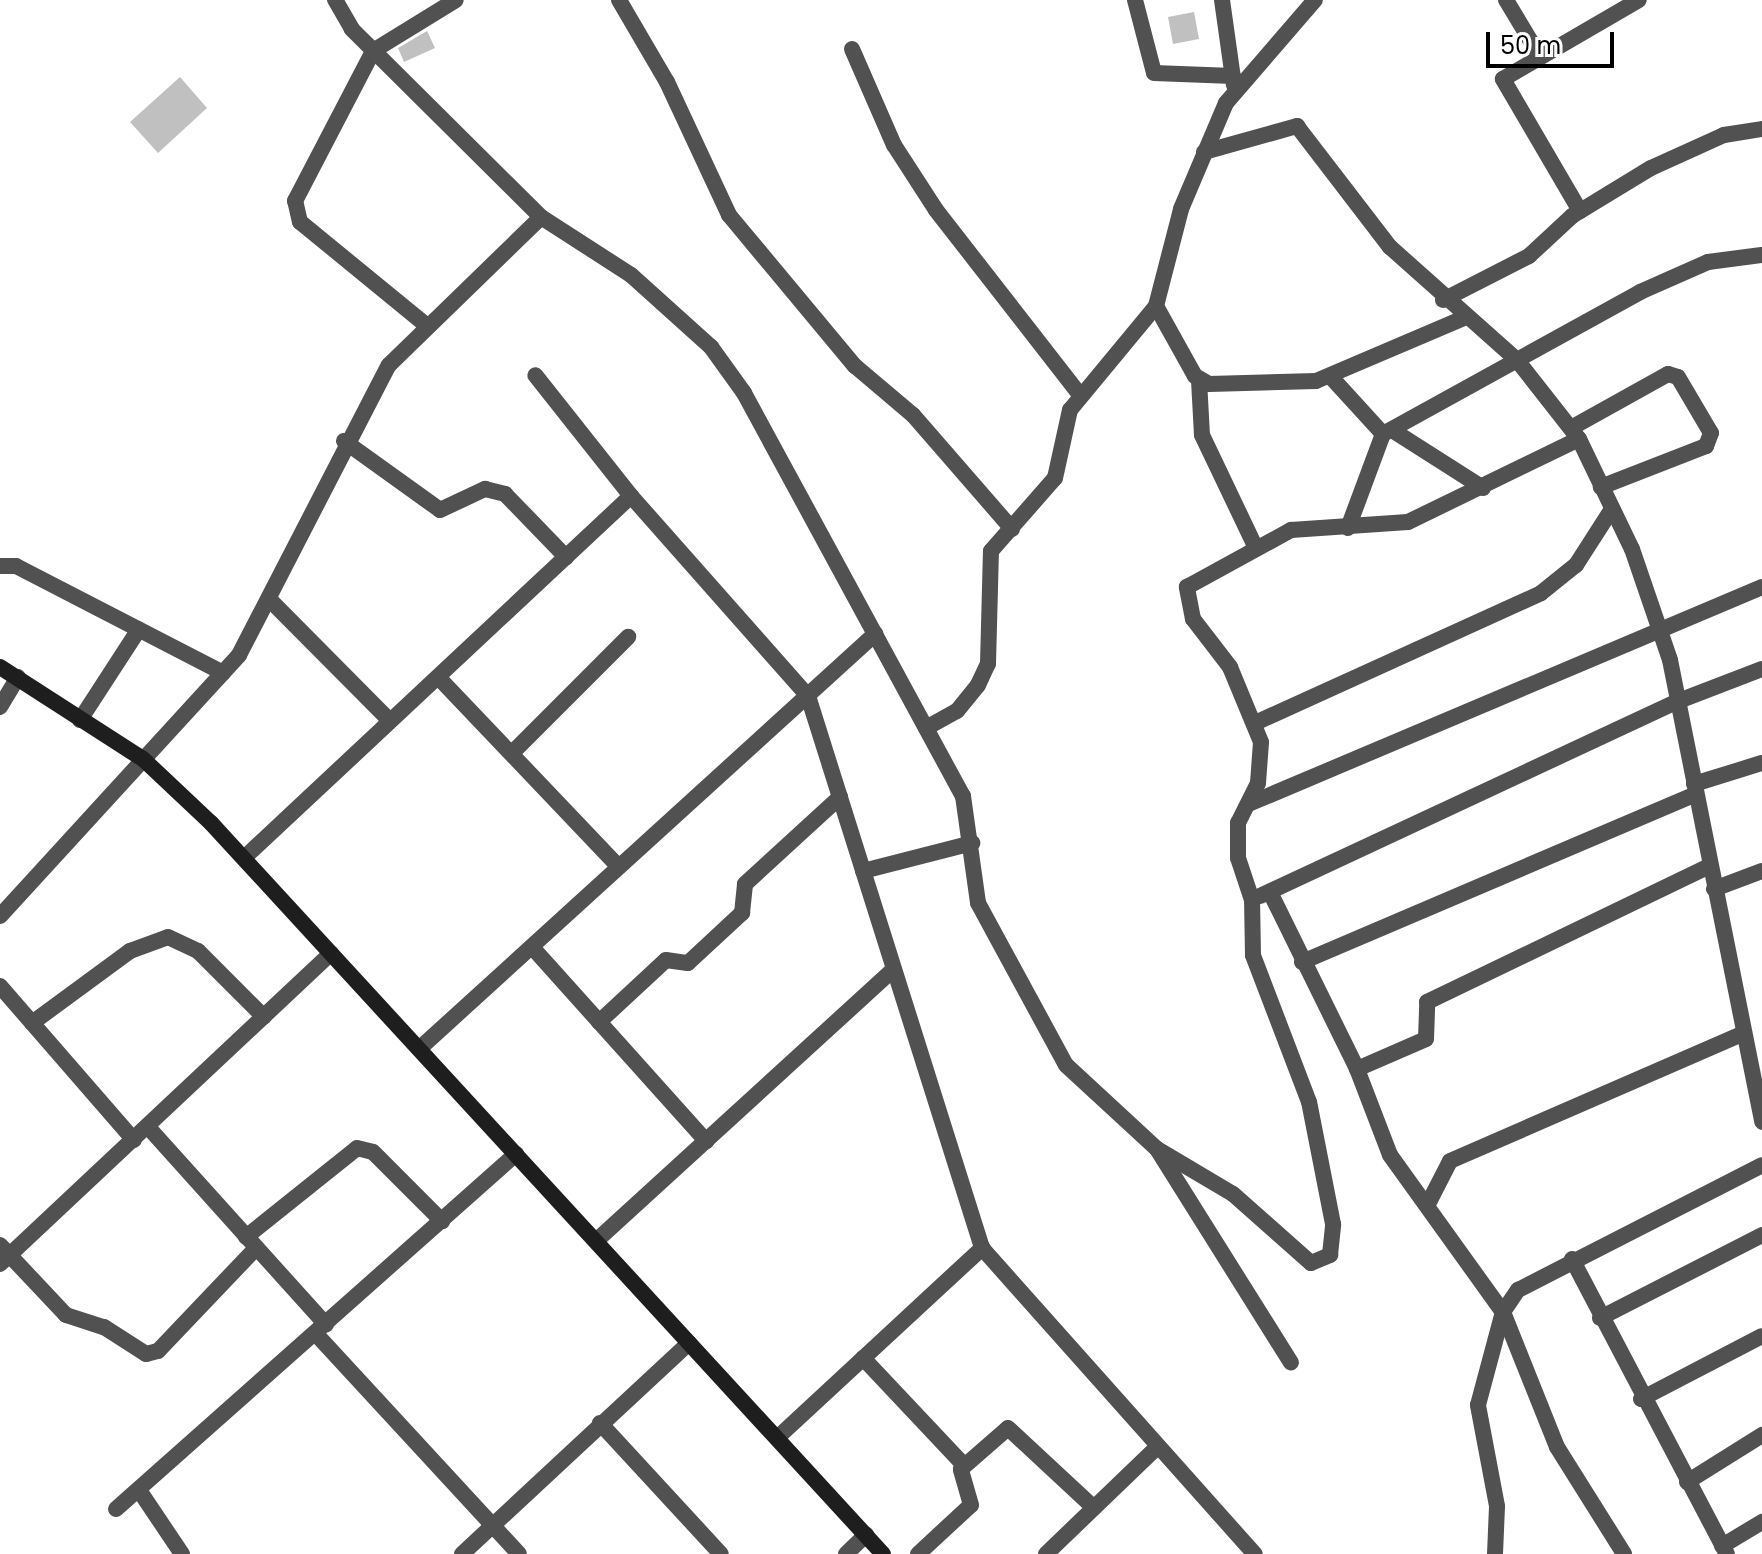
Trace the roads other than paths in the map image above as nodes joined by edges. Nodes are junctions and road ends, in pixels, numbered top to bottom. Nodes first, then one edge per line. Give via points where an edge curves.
1 (335, 0) edge
2 (456, 0) edge
3 (619, 0) edge
4 (1135, 0) edge
5 (1222, 0) edge
6 (1315, 0) edge
7 (1506, 0) edge
8 (1639, 0) edge
9 (852, 49) dead end
10 (373, 51) junction
11 (1539, 55) junction
12 (1234, 83) junction
13 (1762, 129) edge
14 (1204, 152) junction
15 (1580, 211) junction
16 (541, 217) junction
17 (1762, 255) edge
18 (1443, 300) junction
19 (1156, 306) junction
20 (1466, 317) junction
21 (426, 325) junction
22 (1517, 360) junction
23 (535, 375) dead end
24 (1331, 377) junction
25 (1199, 380) junction
26 (1080, 395) junction
27 (1388, 432) junction
28 (1575, 434) junction
29 (344, 441) junction
30 (1601, 487) junction
31 (1483, 488) junction
32 (631, 496) junction
33 (1612, 509) junction
34 (1348, 528) junction
35 (1012, 529) junction
36 (1256, 548) junction
37 (566, 557) junction
38 (0, 566) edge
39 (1762, 587) edge
40 (270, 600) junction
41 (1661, 626) junction
42 (139, 629) junction
43 (875, 634) junction
44 (628, 637) dead end
45 (0, 667) edge
46 (1762, 669) edge
47 (223, 673) junction
48 (18, 677) junction
49 (438, 677) junction
50 (808, 696) junction
51 (1676, 702) junction
52 (0, 707) edge
53 (80, 720) junction
54 (390, 721) junction
55 (1255, 723) junction
56 (926, 728) junction
57 (513, 752) junction
58 (143, 759) junction
59 (1762, 763) edge
60 (1695, 789) junction
61 (840, 797) junction
62 (1251, 803) junction
63 (972, 843) junction
64 (244, 858) junction
65 (1710, 866) junction
66 (619, 867) junction
67 (863, 871) junction
68 (1762, 871) edge
69 (1714, 889) junction
70 (1270, 892) junction
71 (1252, 900) junction
72 (0, 916) edge
73 (532, 947) junction
74 (331, 953) junction
75 (1302, 962) junction
76 (893, 970) junction
77 (0, 986) edge
78 (264, 1017) junction
79 (599, 1022) junction
80 (32, 1023) junction
81 (1742, 1034) junction
82 (419, 1049) junction
83 (1357, 1069) junction
84 (1762, 1122) edge
85 (148, 1127) junction
86 (134, 1140) junction
87 (706, 1141) junction
88 (1157, 1149) junction
89 (516, 1154) junction
90 (1762, 1165) edge
91 (1428, 1204) junction
92 (442, 1221) junction
93 (1762, 1235) edge
94 (596, 1241) junction
95 (251, 1243) junction
96 (982, 1248) junction
97 (3, 1255) edge
98 (1572, 1259) junction
99 (1503, 1312) junction
100 (1600, 1318) junction
101 (321, 1329) junction
102 (1762, 1336) edge
103 (689, 1343) junction
104 (863, 1358) junction
105 (1291, 1363) dead end
106 (1641, 1399) junction
107 (600, 1423) junction
108 (1762, 1435) edge
109 (777, 1438) junction
110 (1157, 1447) junction
111 (964, 1465) junction
112 (1687, 1482) junction
113 (139, 1490) junction
114 (1094, 1508) junction
115 (116, 1509) dead end
116 (1762, 1522) edge
117 (492, 1527) junction
118 (866, 1535) junction
119 (1725, 1550) edge
120 (182, 1554) edge
121 (462, 1554) edge
122 (519, 1554) edge
123 (721, 1554) edge
124 (846, 1554) edge
125 (883, 1554) edge
126 (918, 1554) edge
127 (1046, 1554) edge
128 (1255, 1554) edge
129 (1495, 1554) edge
130 (1624, 1554) edge

1 - 10 street
2 - 10 street
3 - 35 street via 667,82 729,215 855,366 913,415
4 - 12 street via 1154,73
5 - 12 street
6 - 12 street
7 - 11 street
8 - 11 street
9 - 26 street via 894,145 936,210
10 - 16 street
10 - 21 street via 297,209 300,222
11 - 15 street via 1507,74 1504,85 1535,124
12 - 14 street
13 - 15 street via 1696,146
14 - 18 street via 1297,126 1364,217
14 - 19 street
15 - 18 street via 1529,256
16 - 21 street
16 - 43 street via 631,275 711,347 818,522
17 - 22 street via 1708,262
18 - 20 street
19 - 25 street
19 - 26 street
20 - 22 street
20 - 24 street
21 - 29 street via 389,365
22 - 27 street
22 - 28 street
23 - 32 street
24 - 25 street via 1278,386
24 - 27 street
25 - 36 street via 1202,435
26 - 35 street via 1064,422 1063,464
27 - 31 street
27 - 34 street
28 - 30 street
28 - 30 street via 1668,374 1684,386 1711,433 1706,446
28 - 31 street
29 - 37 street via 440,510 485,489 505,494
29 - 40 street
30 - 33 street
31 - 34 street via 1408,522
32 - 37 street
32 - 50 street
33 - 41 street
33 - 55 street via 1576,565 1541,593
34 - 36 street via 1291,530
35 - 56 street via 988,563 983,675 957,711
36 - 55 street via 1198,577 1187,593 1193,619 1230,667
37 - 49 street
38 - 42 street via 16,566
39 - 41 street
40 - 47 street
40 - 54 street
41 - 51 street
41 - 62 street
42 - 47 street
42 - 53 street
43 - 50 street
43 - 56 street
44 - 57 street
45 - 48 main road
46 - 51 street
47 - 58 street
48 - 52 street
48 - 53 main road
49 - 54 street
49 - 57 street
50 - 61 street
50 - 66 street
51 - 60 street
51 - 70 street
53 - 58 main road
54 - 64 street
55 - 62 street via 1262,765
56 - 63 street via 970,810
57 - 66 street
58 - 64 main road
58 - 72 street
59 - 60 street
60 - 65 street
60 - 75 street
61 - 67 street
61 - 79 street via 745,884 742,913 688,963 663,962
62 - 71 street via 1236,839
63 - 67 street
63 - 88 street via 978,903 1044,1034 1107,1108
64 - 74 main road
65 - 69 street
65 - 83 street via 1427,1002 1426,1039
66 - 73 street
67 - 76 street
68 - 69 street
69 - 81 street
70 - 71 street
70 - 75 street
71 - 88 street via 1261,985 1316,1132 1333,1224 1330,1255 1318,1263 1300,1258 1233,1194
73 - 79 street
73 - 82 street
74 - 78 street
74 - 82 main road
75 - 83 street
76 - 87 street
76 - 96 street
77 - 80 street
78 - 80 street via 198,951 168,937 130,951
78 - 85 street
79 - 87 street
80 - 86 street
81 - 84 street
81 - 91 street via 1450,1161
82 - 89 main road
83 - 91 street via 1390,1155
85 - 86 street
85 - 95 street
86 - 97 street
87 - 94 street
88 - 105 street
89 - 92 street
89 - 94 main road
90 - 98 street
91 - 99 street
92 - 95 street via 373,1152 357,1148
92 - 101 street
93 - 100 street
94 - 103 main road
95 - 97 street via 158,1351 146,1354 104,1327 66,1315
95 - 101 street
96 - 104 street
96 - 110 street
98 - 99 street via 1528,1280
98 - 100 street
99 - 129 street via 1478,1405 1497,1506
99 - 130 street via 1557,1447
100 - 106 street
101 - 113 street
101 - 117 street
102 - 106 street
103 - 107 street
103 - 109 main road
104 - 109 street
104 - 111 street
106 - 112 street
107 - 117 street
107 - 123 street
108 - 112 street
109 - 118 main road
110 - 114 street
110 - 128 street
111 - 114 street via 1014,1429
111 - 126 street via 971,1505
112 - 119 street
113 - 115 street
113 - 120 street
114 - 127 street
116 - 119 street
117 - 121 street
117 - 122 street
118 - 124 street
118 - 125 main road

